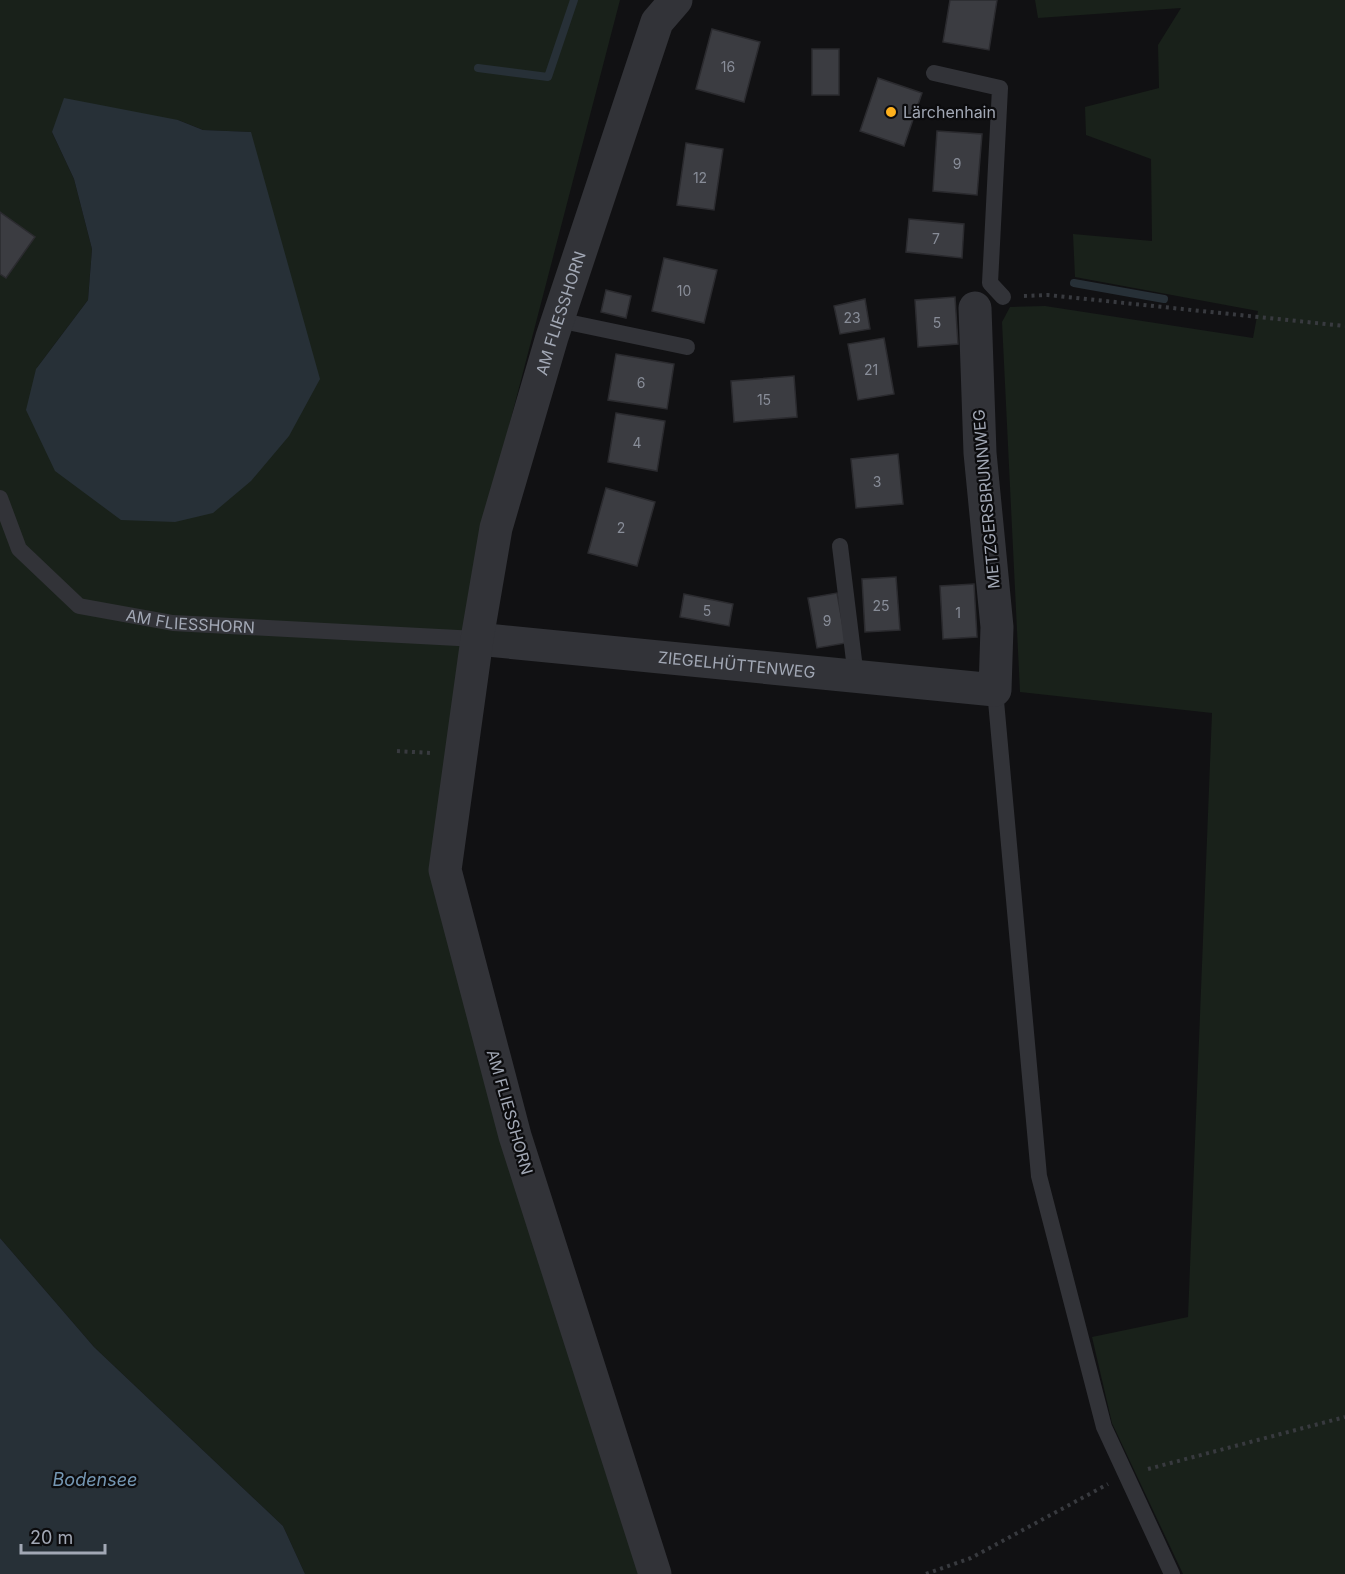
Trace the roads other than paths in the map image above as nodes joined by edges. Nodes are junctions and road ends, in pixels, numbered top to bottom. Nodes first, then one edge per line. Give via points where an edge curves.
1 (676, 0) edge
2 (934, 73) dead end
3 (989, 302) joint
4 (558, 321) junction
5 (687, 347) dead end
6 (0, 498) edge
7 (840, 546) dead end
8 (477, 639) junction
9 (856, 676) junction
10 (995, 690) junction
11 (656, 1574) edge
12 (1172, 1574) edge

1 - 4 street, AM FLIESSHORN via 657,21
2 - 3 lane via 1000,88
3 - 10 street, METZGERSBRUNNWEG via 980,453 997,627
4 - 5 lane
4 - 8 street, AM FLIESSHORN via 496,528
6 - 8 lane, AM FLIESSHORN via 19,549 79,606 173,623
7 - 9 lane
8 - 9 street, ZIEGELHÜTTENWEG
8 - 11 street, AM FLIESSHORN via 444,870 515,1136
9 - 10 street, ZIEGELHÜTTENWEG
10 - 12 lane via 1039,1176 1104,1427

